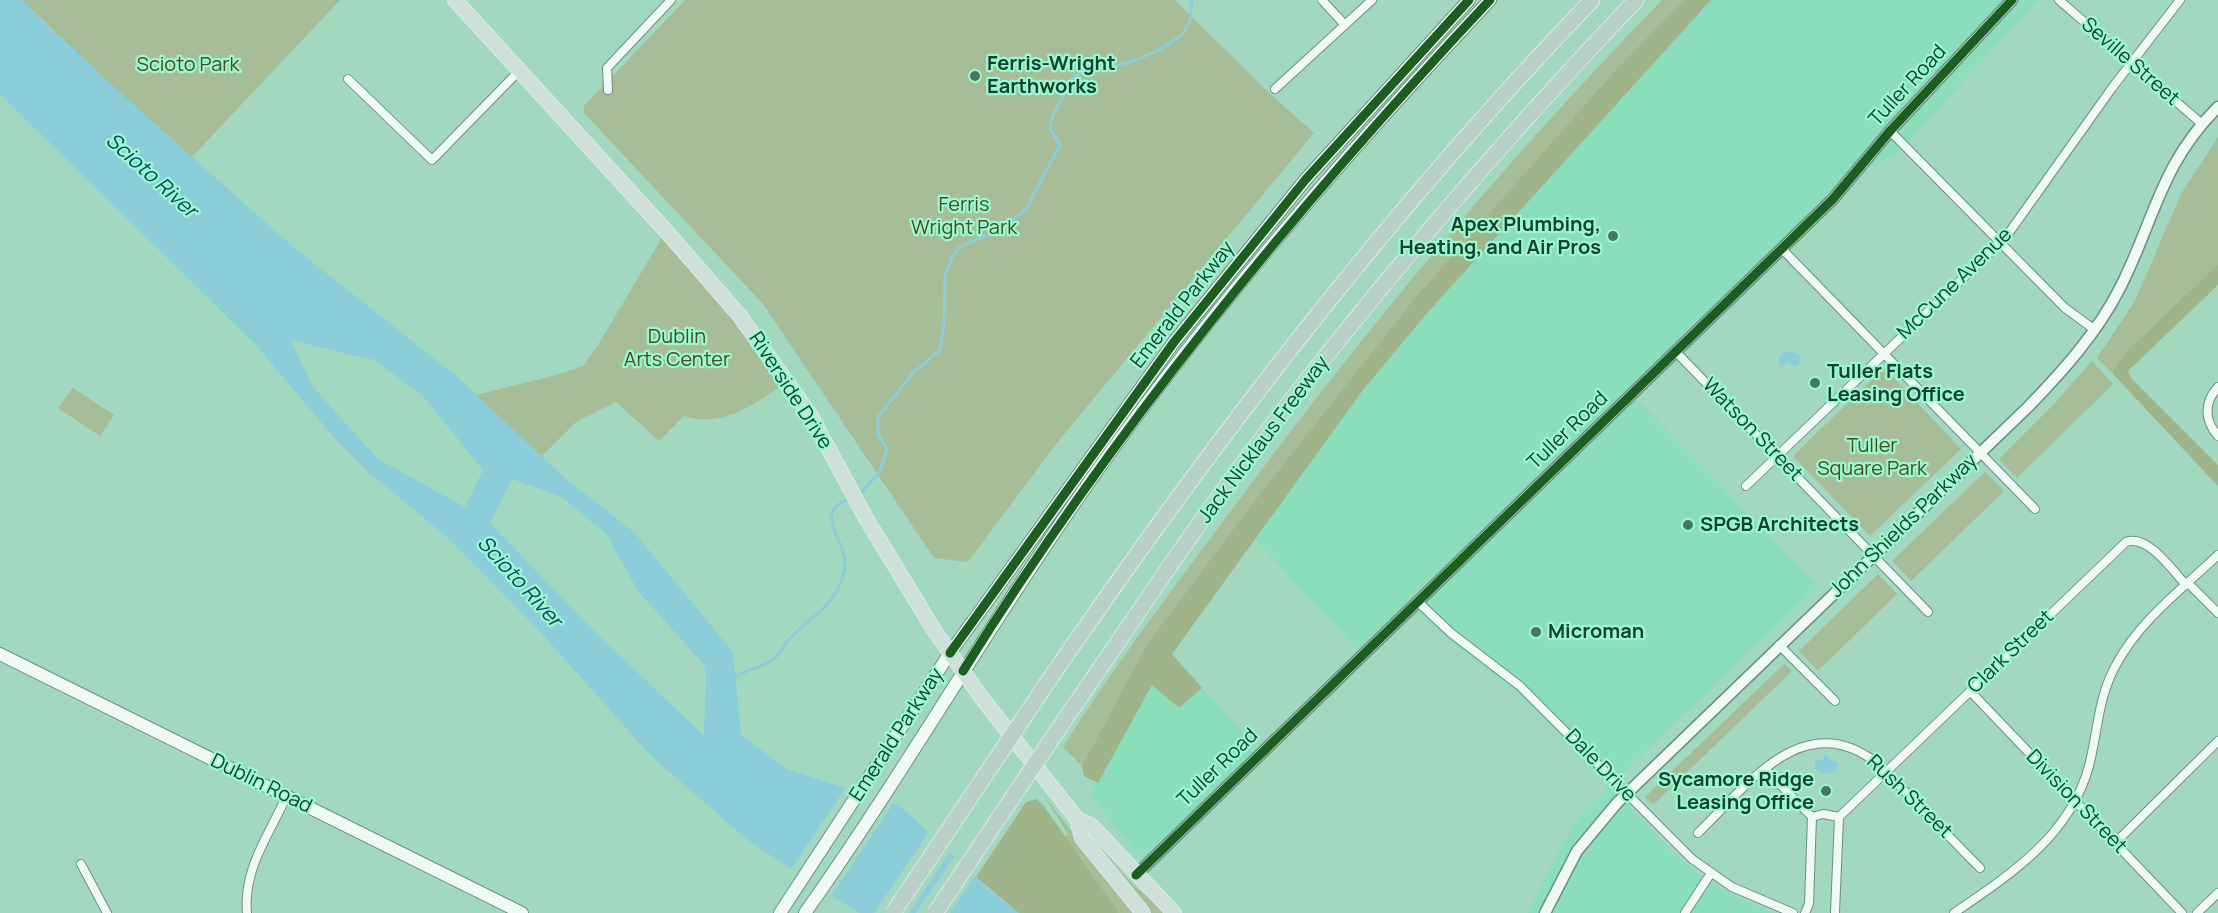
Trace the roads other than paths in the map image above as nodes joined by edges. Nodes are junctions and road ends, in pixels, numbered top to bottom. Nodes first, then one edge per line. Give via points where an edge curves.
1 (455, 0) edge
2 (671, 0) edge
3 (1322, 0) edge
4 (1372, 0) edge
5 (1469, 0) edge
6 (1490, 0) edge
7 (1592, 0) edge
8 (1636, 0) edge
9 (2012, 0) edge
10 (2058, 0) edge
11 (2180, 0) edge
12 (1345, 25) junction
13 (2131, 64) junction
14 (519, 71) junction
15 (348, 79) dead end
16 (1275, 88) dead end
17 (608, 90) dead end
18 (2218, 107) edge
19 (2202, 124) junction
20 (1890, 131) junction
21 (2001, 243) junction
22 (1782, 249) junction
23 (2095, 330) junction
24 (1676, 352) junction
25 (1884, 353) junction
26 (2218, 387) edge
27 (2218, 436) edge
28 (1980, 453) junction
29 (1777, 456) junction
30 (1746, 486) dead end
31 (2035, 509) dead end
32 (2218, 555) edge
33 (1873, 556) junction
34 (2187, 584) junction
35 (1417, 601) junction
36 (1928, 612) dead end
37 (2218, 613) edge
38 (1779, 645) junction
39 (950, 653) junction
40 (0, 654) edge
41 (963, 671) junction
42 (1970, 691) junction
43 (1834, 701) dead end
44 (2218, 741) edge
45 (1765, 769) junction
46 (1886, 770) junction
47 (1626, 794) junction
48 (286, 797) junction
49 (2075, 801) junction
50 (1812, 817) junction
51 (1839, 817) junction
52 (1077, 819) junction
53 (1698, 832) dead end
54 (2115, 843) junction
55 (81, 864) dead end
56 (1980, 868) dead end
57 (1711, 873) junction
58 (1136, 875) junction
59 (2218, 892) edge
60 (107, 913) edge
61 (247, 913) edge
62 (522, 913) edge
63 (780, 913) edge
64 (805, 913) edge
65 (893, 913) edge
66 (935, 913) edge
67 (1143, 913) edge
68 (1174, 913) edge
69 (1545, 913) edge
70 (1685, 913) edge
71 (1793, 913) edge
72 (1805, 913) edge
73 (1835, 913) edge
74 (1954, 913) edge
75 (2182, 913) edge
76 (2197, 913) edge

1 - 14 main road, Riverside Drive
2 - 17 street via 607,68
3 - 12 street
4 - 12 street
5 - 39 main road, Emerald Parkway via 1306,179 1174,342
6 - 41 main road, Emerald Parkway via 1312,196 1186,351 1068,512
7 - 65 highway, Jack Nicklaus Freeway, bridge via 1503,94 1287,354 1130,562
8 - 66 highway, Jack Nicklaus Freeway, bridge via 1534,106 1384,283 1243,463
9 - 20 street, Tuller Road
10 - 13 street, Seville Street
11 - 13 street, McCune Avenue
12 - 16 street
13 - 19 street, Seville Street
13 - 21 street, McCune Avenue
14 - 15 street via 432,160
14 - 39 main road, Riverside Drive via 739,315 810,416 867,520
18 - 19 street, John Shields Parkway
19 - 23 street, John Shields Parkway via 2162,186 2125,277
20 - 21 street
20 - 22 street, Tuller Road via 1840,193
21 - 23 street via 2065,308
21 - 25 street, McCune Avenue
22 - 24 street, Tuller Road
22 - 25 street
23 - 28 street, John Shields Parkway via 2055,379
24 - 29 street, Watson Street
24 - 35 street, Tuller Road
25 - 28 street
25 - 29 street, McCune Avenue
26 - 27 street via 2207,411 2210,426
28 - 31 street
28 - 33 street, John Shields Parkway
29 - 30 street, McCune Avenue
29 - 33 street, Watson Street
32 - 34 street
33 - 36 street, Watson Street
33 - 38 street, John Shields Parkway
34 - 37 street, Clark Street
34 - 42 street, Clark Street via 2144,542 2126,542
34 - 49 street via 2141,630 2115,665 2101,699 2089,767
35 - 47 street, Dale Drive via 1451,633 1520,686
35 - 58 street, Tuller Road
38 - 43 street
38 - 47 street, John Shields Parkway
39 - 41 main road, Riverside Drive
39 - 63 main road, Emerald Parkway
40 - 48 main road, Dublin Road
41 - 52 main road, Riverside Drive
41 - 64 main road, Emerald Parkway
42 - 46 street, Clark Street
42 - 49 street, Division Street
44 - 54 street
45 - 46 street, Rush Street via 1791,749 1825,743 1859,750
45 - 50 street
45 - 53 street, Rush Street
46 - 51 street, Clark Street
46 - 56 street, Rush Street
47 - 57 street, Dale Drive
47 - 69 street, John Shields Parkway via 1577,851
48 - 61 street via 252,868 246,890
48 - 62 main road, Dublin Road
49 - 54 street, Division Street
49 - 74 street via 2057,830 2034,854
50 - 51 street
50 - 72 street via 1809,904
51 - 73 street
52 - 58 main road, Riverside Drive via 1092,825
52 - 67 main road, Riverside Drive via 1082,837
54 - 75 street, Division Street
55 - 60 street
57 - 70 street
57 - 71 street, Dale Drive via 1751,897
58 - 68 main road, Riverside Drive
59 - 76 street

